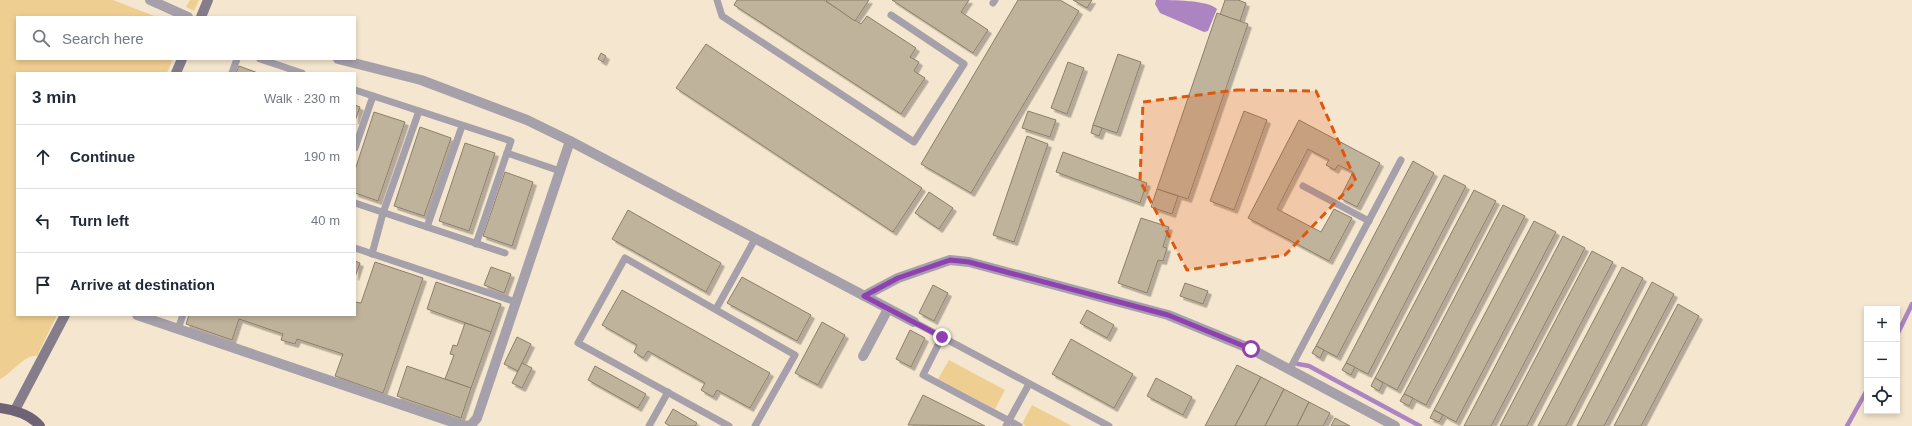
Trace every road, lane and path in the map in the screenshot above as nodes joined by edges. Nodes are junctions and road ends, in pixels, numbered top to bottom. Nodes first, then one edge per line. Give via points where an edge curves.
1 (150, 0) edge
2 (208, 0) edge
3 (717, 0) edge
4 (891, 15) dead end
5 (186, 16) edge
6 (201, 16) edge
7 (182, 60) edge
8 (237, 60) edge
9 (263, 60) edge
10 (342, 60) edge
11 (279, 65) junction
12 (176, 72) edge
13 (232, 72) edge
14 (277, 72) edge
15 (299, 72) edge
16 (356, 90) edge
17 (373, 96) junction
18 (419, 111) junction
19 (462, 126) junction
20 (570, 141) junction
21 (356, 145) edge
22 (507, 152) junction
23 (1402, 160) dead end
24 (560, 171) junction
25 (1303, 186) dead end
26 (356, 204) edge
27 (383, 213) junction
28 (1369, 221) junction
29 (427, 227) junction
30 (755, 239) junction
31 (476, 244) junction
32 (356, 248) edge
33 (504, 253) dead end
34 (372, 254) junction
35 (864, 296) junction
36 (516, 302) junction
37 (716, 309) junction
38 (888, 309) junction
39 (64, 316) edge
40 (140, 316) edge
41 (183, 316) edge
42 (914, 322) joint
43 (178, 329) junction
44 (942, 337) junction
45 (863, 356) dead end
46 (1290, 369) junction
47 (1029, 384) junction
48 (668, 392) junction
49 (0, 408) edge
50 (15, 410) junction
51 (1008, 424) edge
52 (40, 426) edge
53 (464, 426) edge
54 (649, 426) edge
55 (729, 426) edge
56 (755, 426) edge
57 (1018, 426) edge
58 (1109, 426) edge
59 (1395, 426) edge

1 - 5 street
2 - 6 main road
3 - 4 lane via 722,16 914,142 964,64
7 - 12 main road
8 - 13 lane
9 - 11 lane
10 - 20 street via 421,80 527,120
11 - 14 lane
11 - 15 lane
16 - 17 lane
17 - 18 lane
17 - 21 lane
18 - 19 lane
18 - 27 lane
19 - 22 lane via 511,141
19 - 29 lane
20 - 24 street
20 - 30 street
22 - 24 lane
22 - 31 lane
23 - 28 lane
24 - 36 street
25 - 28 lane
26 - 27 lane
27 - 29 lane
27 - 34 lane
28 - 46 lane
29 - 31 lane
30 - 35 street
30 - 37 lane
31 - 33 lane
32 - 34 lane
34 - 36 lane
35 - 38 street
35 - 46 street via 898,278 950,260 969,262 1168,315 1237,342
36 - 53 street via 477,418 472,425
37 - 48 lane via 625,258 578,343
37 - 56 lane via 795,355
38 - 42 street
38 - 45 street
39 - 50 main road
40 - 43 street
41 - 43 lane
42 - 44 lane
43 - 53 street
44 - 47 lane
44 - 51 lane via 923,375
46 - 59 street
47 - 51 lane
47 - 58 lane
48 - 54 lane
48 - 55 lane
49 - 50 main road
50 - 52 main road via 36,421
51 - 57 lane

